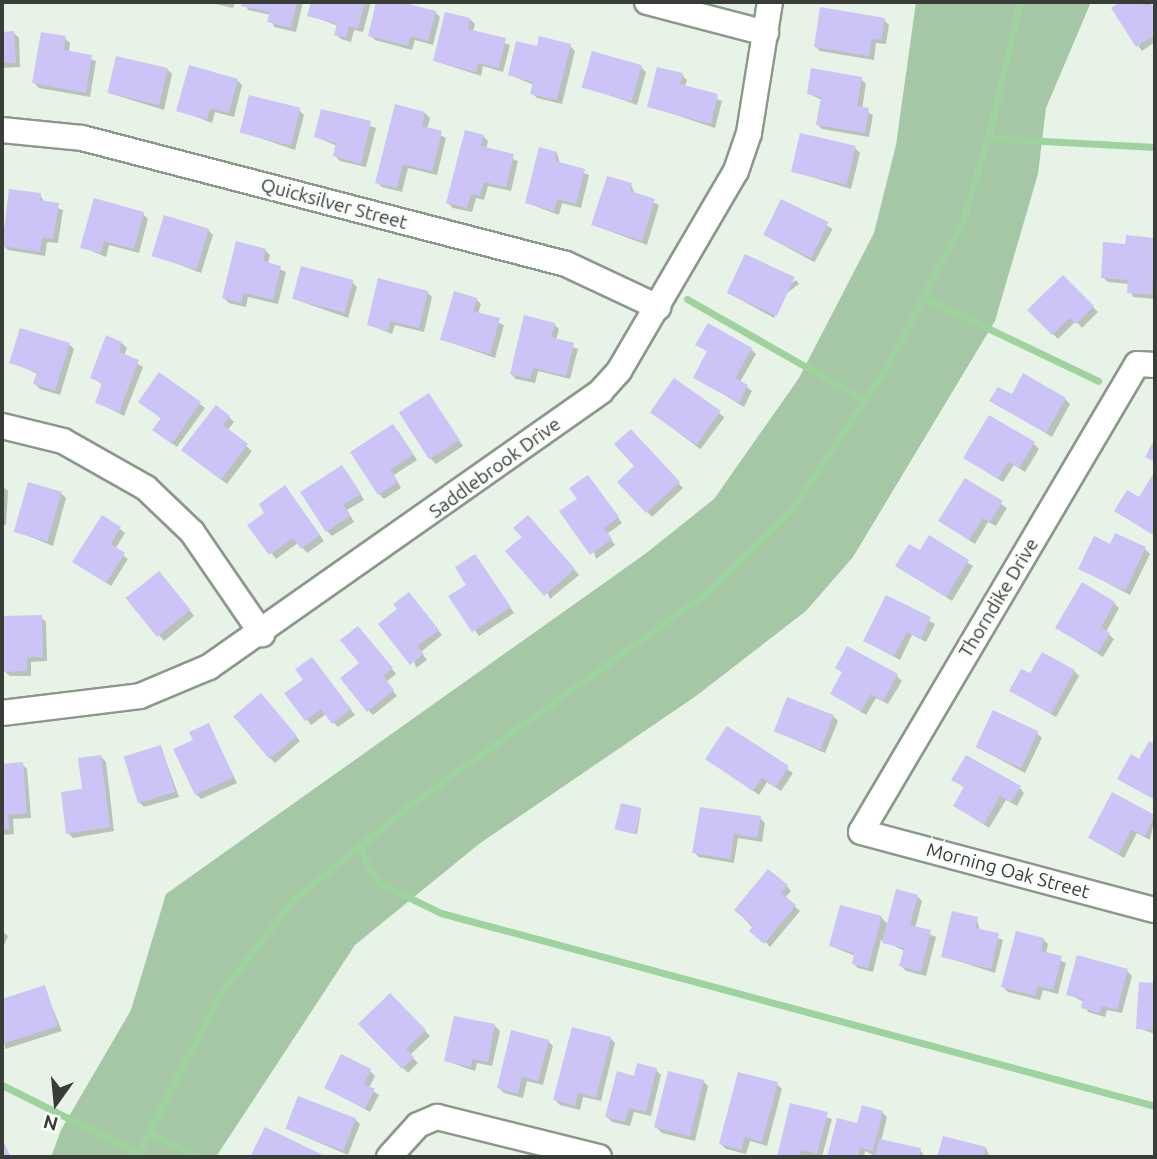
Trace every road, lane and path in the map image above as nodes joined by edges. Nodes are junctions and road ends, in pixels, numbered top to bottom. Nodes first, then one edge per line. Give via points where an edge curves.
1 (646, 2) edge
2 (770, 2) edge
3 (766, 33) junction
4 (2, 130) edge
5 (657, 307) junction
6 (1146, 365) edge
7 (2, 426) edge
8 (262, 634) junction
9 (2, 713) edge
10 (861, 832) joint
11 (1155, 910) edge
12 (388, 1157) edge
13 (600, 1157) edge

1 - 3 street
2 - 3 street, Saddlebrook Drive
3 - 5 street, Saddlebrook Drive via 749,133 736,172
4 - 5 street, Quicksilver Street via 82,138 566,264
5 - 8 street, Saddlebrook Drive via 619,371 601,391
6 - 10 street, Thorndike Drive
7 - 8 street via 73,446 146,488 192,532
8 - 9 street, Saddlebrook Drive via 209,667 140,696
10 - 11 street, Morning Oak Street
12 - 13 street via 409,1133 437,1117

